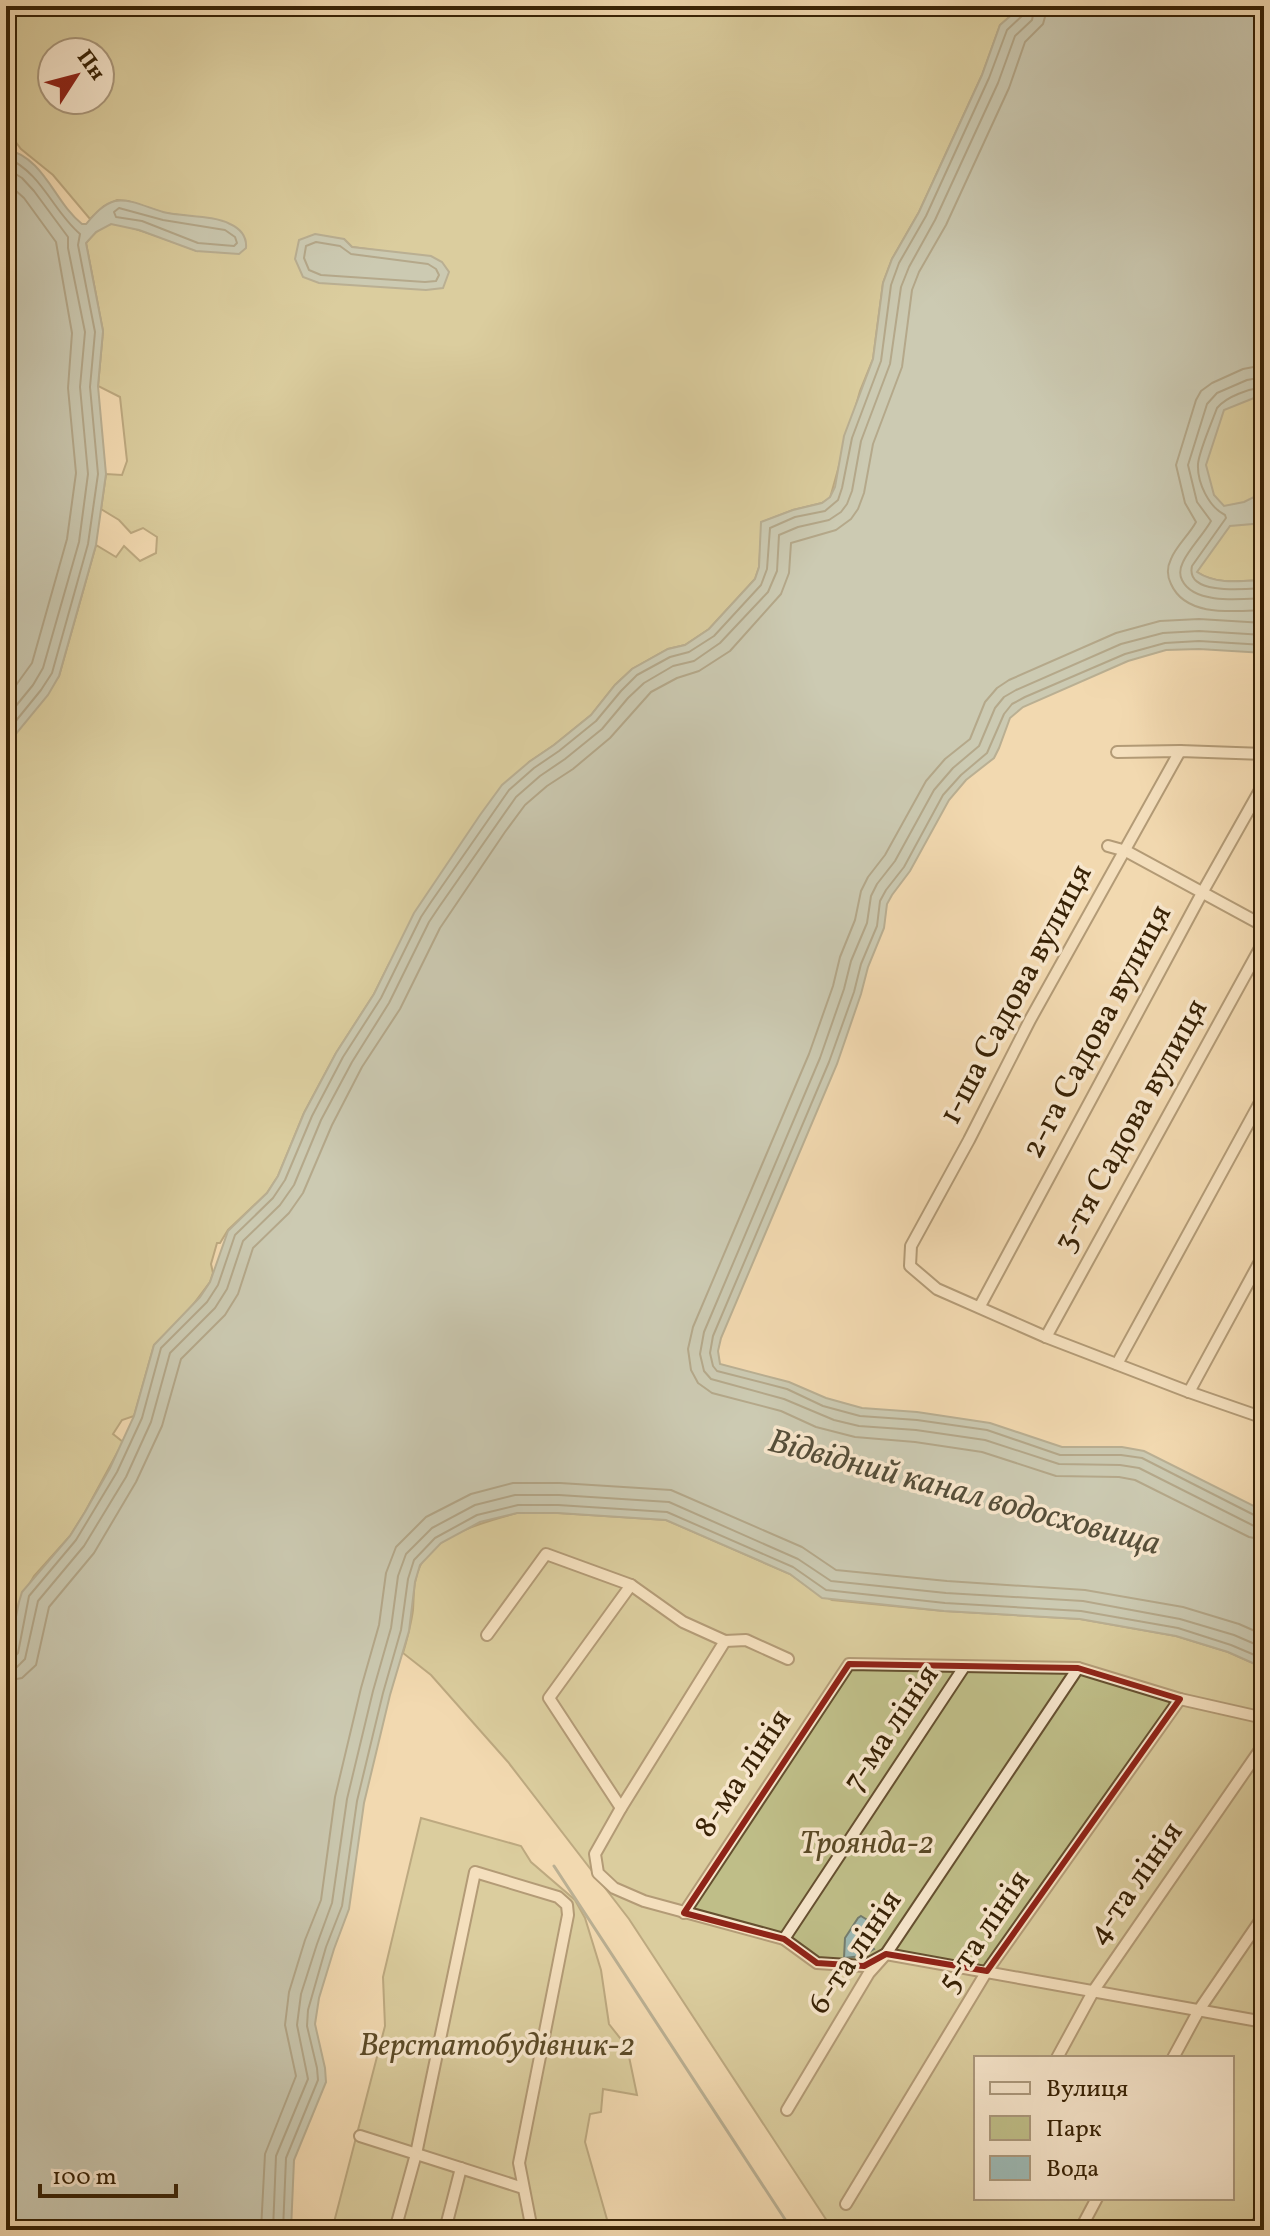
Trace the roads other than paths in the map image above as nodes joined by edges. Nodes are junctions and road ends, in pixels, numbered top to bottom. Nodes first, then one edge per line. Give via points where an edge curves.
1 (1180, 751) junction
2 (1117, 752) dead end
3 (1264, 754) edge
4 (1264, 783) edge
5 (1108, 846) dead end
6 (1126, 851) junction
7 (1202, 893) junction
8 (1264, 926) edge
9 (1264, 941) edge
10 (1264, 1095) edge
11 (1264, 1254) edge
12 (980, 1306) junction
13 (1046, 1337) junction
14 (1117, 1364) junction
15 (1189, 1392) junction
16 (1263, 1416) edge
17 (631, 1585) junction
18 (487, 1635) dead end
19 (725, 1641) junction
20 (788, 1659) dead end
21 (964, 1667) junction
22 (1078, 1668) junction
23 (1180, 1699) junction
24 (1264, 1718) edge
25 (1264, 1744) edge
26 (621, 1808) junction
27 (684, 1913) junction
28 (1264, 1915) edge
29 (784, 1939) junction
30 (886, 1954) junction
31 (987, 1971) junction
32 (1094, 1990) junction
33 (1199, 2010) junction
34 (1264, 2022) edge
35 (1058, 2056) edge
36 (1174, 2056) edge
37 (787, 2110) dead end
38 (360, 2136) dead end
39 (416, 2154) junction
40 (461, 2168) junction
41 (523, 2188) junction
42 (1096, 2200) edge
43 (846, 2204) dead end
44 (1264, 2212) edge
45 (395, 2230) edge
46 (445, 2230) edge
47 (532, 2230) edge
48 (1080, 2230) edge
49 (1254, 2230) edge

1 - 2 street
1 - 3 street
1 - 6 street, 1-ша Садова вулиця
4 - 7 street, 2-га Садова вулиця
5 - 6 street
6 - 7 street
6 - 12 street, 1-ша Садова вулиця via 911,1246 910,1266 937,1289
7 - 8 street
7 - 12 street, 2-га Садова вулиця
9 - 13 street, 3-тя Садова вулиця
10 - 14 street
11 - 15 street
12 - 13 street
13 - 14 street
14 - 15 street
15 - 16 street
17 - 18 street via 546,1554
17 - 19 street via 683,1622
17 - 26 street via 549,1698
19 - 20 street via 746,1640
19 - 26 street
21 - 22 street
21 - 27 street, 8-ма лінія via 849,1664
21 - 29 street, 7-ма лінія
22 - 23 street
22 - 30 street, 6-та лінія
23 - 24 street
23 - 31 street, 5-та лінія
25 - 32 street, 4-та лінія
26 - 27 street via 595,1854 598,1873 614,1888
27 - 29 street
28 - 33 street
29 - 30 street via 817,1963 864,1966
30 - 31 street
30 - 37 street, 6-та лінія via 869,1973
31 - 32 street
31 - 43 street, 5-та лінія
32 - 33 street
32 - 35 street, 4-та лінія
33 - 34 street
33 - 36 street
38 - 39 street
39 - 40 street
39 - 41 street via 475,1872 558,1897 567,1905 519,2163
39 - 45 street
40 - 41 street
40 - 46 street
41 - 47 street
42 - 48 street
44 - 49 street

